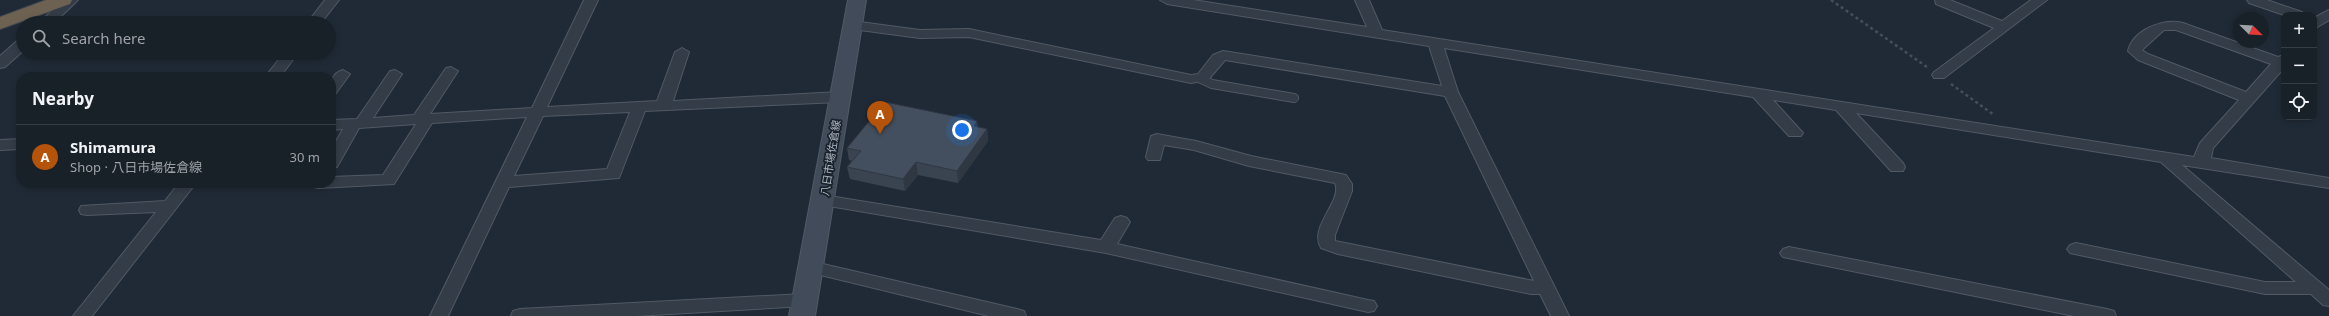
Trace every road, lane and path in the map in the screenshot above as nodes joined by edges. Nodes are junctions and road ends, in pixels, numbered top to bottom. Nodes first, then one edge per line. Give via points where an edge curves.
1 (63, 0) edge
2 (71, 0) edge
3 (332, 0) edge
4 (591, 0) edge
5 (857, 0) edge
6 (1167, 0) edge
7 (1362, 0) edge
8 (1943, 0) edge
9 (2040, 0) edge
10 (2254, 0) edge
11 (1233, 5) edge
12 (2288, 12) edge
13 (2329, 14) edge
14 (19, 16) edge
15 (54, 16) edge
16 (319, 16) edge
17 (16, 17) edge
18 (2317, 22) edge
19 (0, 23) edge
20 (852, 26) junction
21 (2004, 27) junction
22 (1377, 33) junction
23 (1436, 42) junction
24 (16, 49) edge
25 (682, 52) dead end
26 (285, 60) edge
27 (2281, 61) edge
28 (2281, 62) edge
29 (0, 64) edge
30 (276, 72) edge
31 (450, 72) dead end
32 (343, 74) dead end
33 (395, 74) dead end
34 (1939, 75) dead end
35 (1201, 79) junction
36 (336, 83) edge
37 (1451, 92) junction
38 (1756, 92) junction
39 (839, 97) junction
40 (1294, 98) dead end
41 (2249, 98) junction
42 (1840, 105) junction
43 (663, 107) junction
44 (639, 108) junction
45 (537, 112) junction
46 (423, 119) junction
47 (358, 123) junction
48 (336, 125) edge
49 (1795, 133) dead end
50 (16, 144) edge
51 (0, 145) edge
52 (336, 156) edge
53 (2165, 156) junction
54 (1154, 158) dead end
55 (2208, 163) junction
56 (1897, 167) dead end
57 (336, 182) edge
58 (503, 182) junction
59 (2329, 183) edge
60 (184, 188) edge
61 (822, 200) junction
62 (170, 206) junction
63 (87, 210) dead end
64 (1121, 222) dead end
65 (1106, 247) junction
66 (2076, 249) dead end
67 (1789, 253) dead end
68 (810, 267) junction
69 (1545, 287) junction
70 (2315, 288) junction
71 (2329, 300) edge
72 (1368, 306) dead end
73 (803, 308) edge
74 (82, 316) edge
75 (439, 316) edge
76 (520, 316) edge
77 (1017, 316) edge
78 (1560, 316) edge
79 (2106, 316) edge

1 - 14 highway
2 - 15 street
3 - 16 street
4 - 45 street
5 - 20 main road, 八日市場佐倉線
6 - 11 street
7 - 22 street
8 - 21 street via 1941,1
9 - 21 street
10 - 12 street
11 - 22 street
13 - 18 street
17 - 19 highway
20 - 35 street via 920,34 969,33
20 - 39 main road, 八日市場佐倉線
21 - 34 street
22 - 23 street
23 - 37 street
23 - 38 street
24 - 29 street
25 - 43 street
26 - 30 street
27 - 41 street via 2167,24 2160,25 2136,47 2135,51 2144,57
28 - 41 street
31 - 46 street
32 - 36 street
33 - 47 street
35 - 37 street via 1216,58 1224,55
35 - 40 lane via 1212,84
37 - 69 street
38 - 42 street
38 - 49 street
39 - 43 street
39 - 61 main road, 八日市場佐倉線
41 - 55 street via 2206,146 2202,156 2203,161
42 - 53 street
42 - 56 street
43 - 44 street
44 - 45 street
44 - 58 street via 613,174
45 - 46 street
45 - 58 street
46 - 47 street
46 - 57 street via 388,180
47 - 48 street
47 - 52 street
50 - 51 street
53 - 55 street
53 - 70 street
54 - 69 street via 1158,139 1340,179 1344,184 1344,191 1326,235 1327,244 1531,288
55 - 59 street
58 - 75 street
60 - 62 street
61 - 65 street
61 - 68 main road, 八日市場佐倉線
62 - 63 street
62 - 74 street
64 - 65 street
65 - 72 street
66 - 70 street via 2265,288
67 - 79 street
68 - 73 main road, 八日市場佐倉線
68 - 77 street
69 - 78 street
70 - 71 street
73 - 76 street

